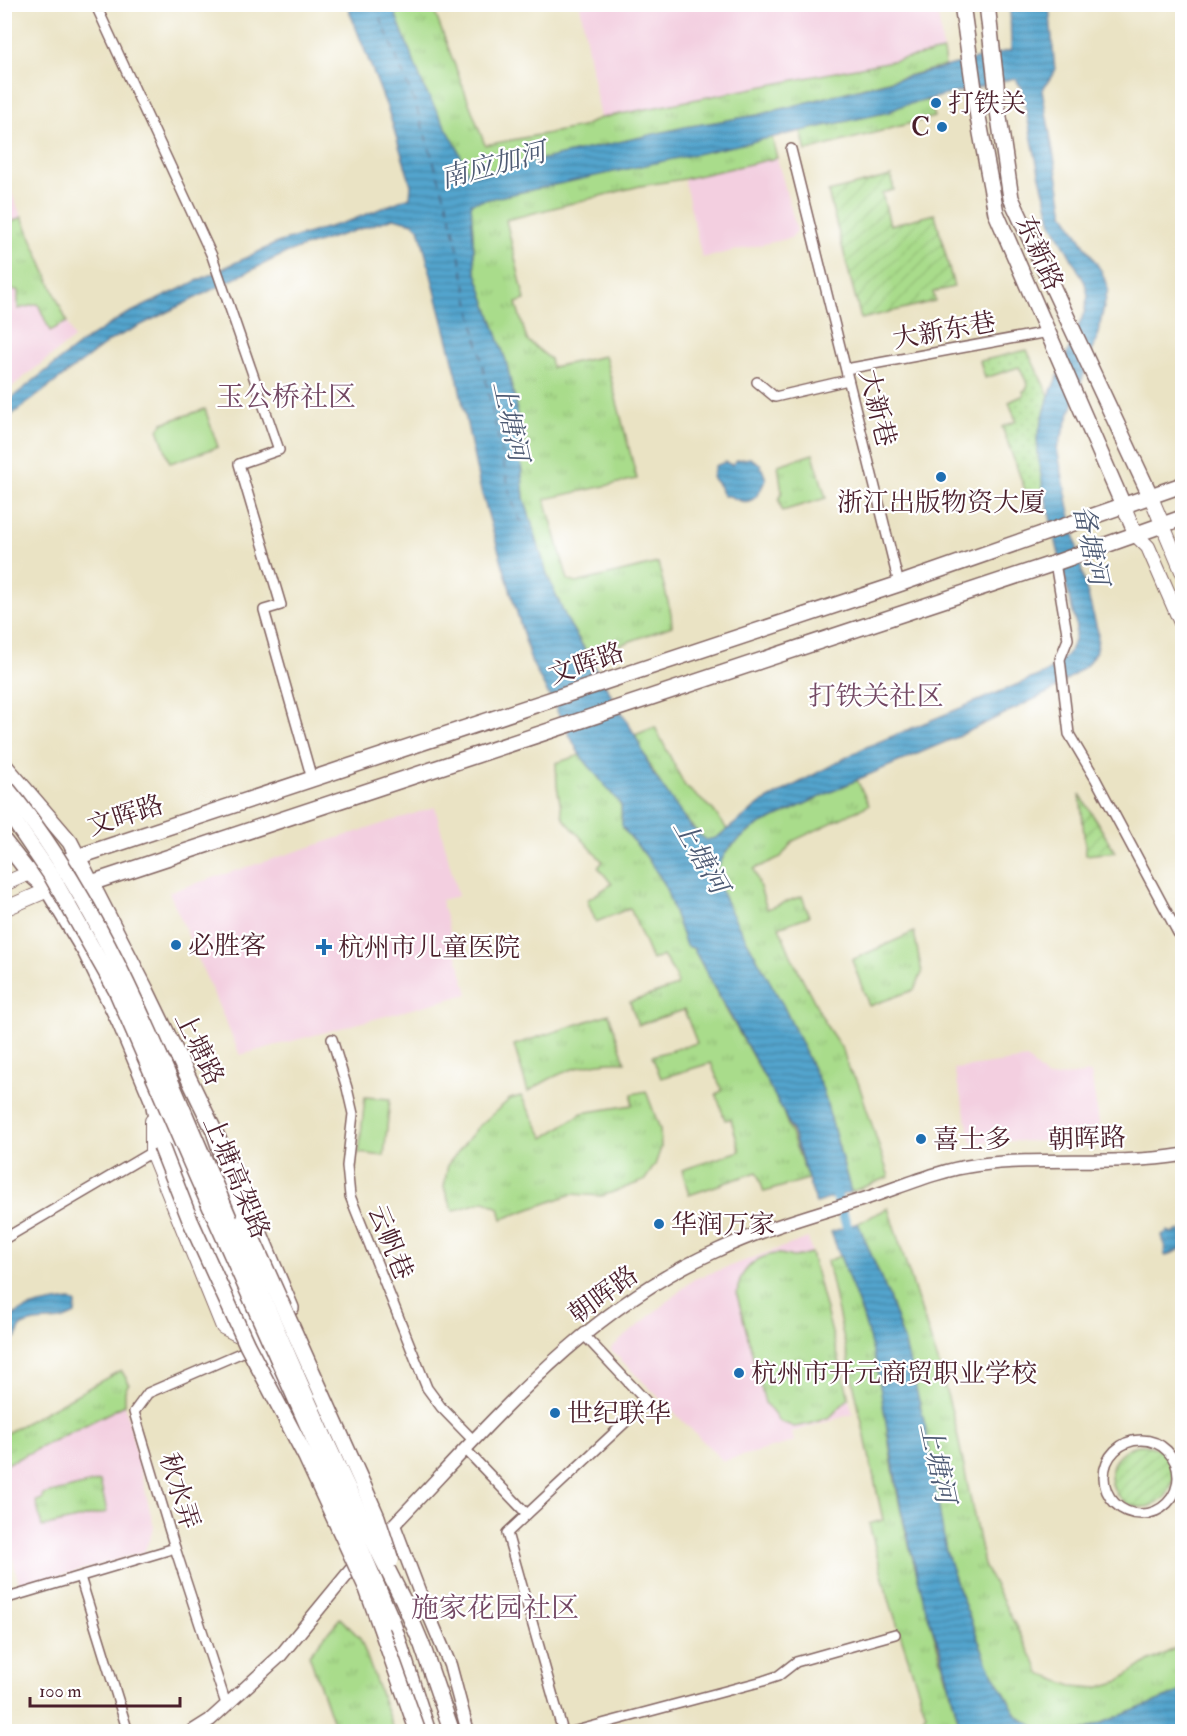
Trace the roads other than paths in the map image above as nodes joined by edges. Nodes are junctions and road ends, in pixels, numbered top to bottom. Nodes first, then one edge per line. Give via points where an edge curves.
1 (963, 4) edge
2 (987, 4) edge
3 (98, 10) dead end
4 (791, 148) dead end
5 (1048, 332) junction
6 (846, 369) junction
7 (848, 380) junction
8 (757, 382) dead end
9 (1182, 485) edge
10 (1150, 495) junction
11 (1123, 505) junction
12 (1182, 518) edge
13 (1162, 524) junction
14 (1136, 535) junction
15 (1055, 563) junction
16 (1182, 571) edge
17 (899, 584) junction
18 (1182, 625) edge
19 (4, 765) edge
20 (312, 779) junction
21 (4, 785) edge
22 (4, 806) edge
23 (4, 841) edge
24 (77, 855) junction
25 (29, 873) junction
26 (91, 883) junction
27 (4, 884) edge
28 (48, 890) junction
29 (4, 909) edge
30 (1182, 936) edge
31 (332, 1039) dead end
32 (153, 1101) junction
33 (215, 1134) junction
34 (157, 1149) junction
35 (1182, 1155) edge
36 (4, 1239) edge
37 (583, 1334) junction
38 (257, 1345) junction
39 (469, 1445) junction
40 (1182, 1453) edge
41 (1173, 1458) junction
42 (527, 1514) junction
43 (394, 1525) junction
44 (379, 1540) junction
45 (175, 1548) junction
46 (353, 1566) junction
47 (81, 1577) junction
48 (4, 1599) edge
49 (404, 1600) junction
50 (392, 1621) junction
51 (895, 1634) dead end
52 (394, 1662) junction
53 (226, 1704) junction
54 (128, 1731) edge
55 (191, 1731) edge
56 (418, 1731) edge
57 (428, 1731) edge
58 (452, 1731) edge
59 (468, 1731) edge
60 (563, 1731) edge
61 (572, 1731) edge

1 - 5 main road, 东新路 via 996,213
2 - 10 main road, 东新路 via 1011,198
3 - 20 street via 212,256 279,450 239,464 281,605 264,610
4 - 6 street, 大新巷
5 - 6 street, 大新东巷
5 - 11 main road, 东新路
6 - 7 street, 大新巷
7 - 8 street via 775,397
7 - 17 street, 大新巷
9 - 10 main road, 文晖路
10 - 11 main road, 文晖路
10 - 13 main road
11 - 14 main road
11 - 17 main road, 文晖路
12 - 13 main road, 文晖路
13 - 14 main road, 文晖路
13 - 16 main road
14 - 15 main road, 文晖路
14 - 18 main road via 1148,547
15 - 26 main road, 文晖路
15 - 30 street via 1068,639 1060,659 1069,734
17 - 20 main road, 文晖路
19 - 24 main road, 上塘路
20 - 24 main road, 文晖路
21 - 49 main road, 上塘高架路, bridge via 28,813 86,903 112,952 361,1519
22 - 50 main road, 上塘高架路, bridge via 51,875 116,990
23 - 25 main road
24 - 25 main road, 文晖路
24 - 26 main road, 上塘路
25 - 27 main road, 文晖路
25 - 28 main road
26 - 28 main road, 文晖路
26 - 33 main road, 上塘路
28 - 29 main road, 文晖路
28 - 32 main road via 86,953
31 - 39 street, 云帆巷 via 353,1114 347,1166 350,1196 427,1388
32 - 34 main road
32 - 38 main road
33 - 44 main road, 上塘路 via 272,1260
33 - 49 main road, bridge via 244,1220 377,1517
34 - 36 street
34 - 38 main road via 223,1327
34 - 52 main road, bridge via 247,1345 322,1491 367,1589
35 - 37 street, 朝晖路 via 975,1165 949,1170 714,1251 656,1283
37 - 39 street, 朝晖路
37 - 42 street via 647,1402
38 - 45 street, 秋水弄 via 148,1393 134,1412
38 - 46 main road via 337,1511
39 - 42 street, 云帆巷
39 - 43 street, 朝晖路
40 - 41 street
41 - 41 street via 1162,1445 1151,1440 1127,1442 1109,1457 1104,1475 1107,1492 1114,1503 1136,1514 1161,1509 1177,1489 1179,1477
42 - 60 street via 507,1533
43 - 44 street, 朝晖路
43 - 59 street via 450,1665
44 - 46 street, 朝晖路
45 - 47 street, 秋水弄
45 - 53 street
46 - 53 street, 朝晖路 via 280,1656
47 - 48 street, 秋水弄
47 - 54 street
49 - 58 main road
50 - 52 main road, bridge
50 - 57 main road, 上塘高架路
51 - 61 street via 796,1662 778,1676 763,1681
52 - 56 main road, bridge
53 - 55 street, 朝晖路

